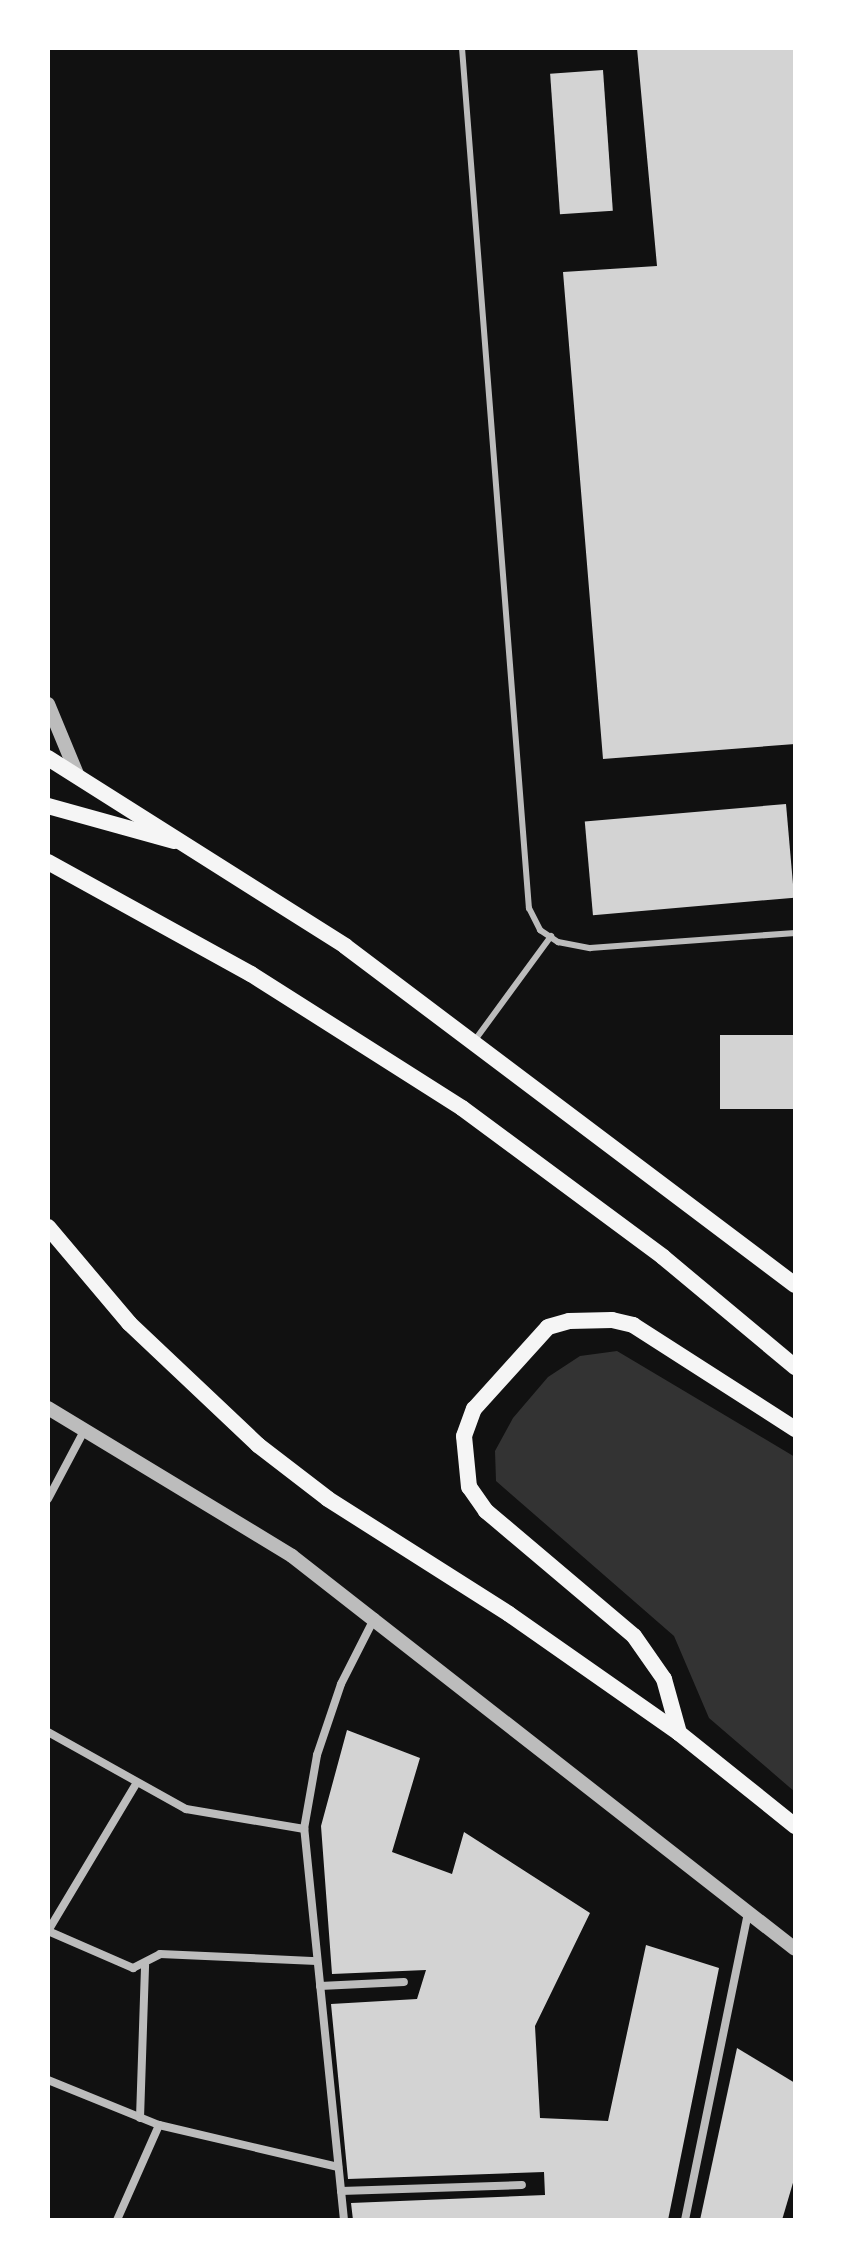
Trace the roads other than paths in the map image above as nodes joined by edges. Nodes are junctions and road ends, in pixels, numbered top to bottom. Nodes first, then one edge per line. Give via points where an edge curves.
1 (462, 48) edge
2 (48, 704) edge
3 (48, 758) edge
4 (77, 774) junction
5 (48, 806) edge
6 (183, 843) junction
7 (48, 862) edge
8 (795, 933) edge
9 (551, 936) junction
10 (473, 1043) junction
11 (48, 1227) edge
12 (795, 1285) edge
13 (795, 1367) edge
14 (48, 1408) edge
15 (86, 1428) junction
16 (795, 1429) edge
17 (48, 1499) edge
18 (375, 1617) junction
19 (48, 1732) edge
20 (679, 1733) junction
21 (136, 1784) junction
22 (795, 1826) edge
23 (304, 1829) junction
24 (748, 1913) junction
25 (48, 1931) edge
26 (795, 1949) edge
27 (317, 1961) junction
28 (145, 1965) junction
29 (404, 1982) dead end
30 (320, 1986) junction
31 (48, 2080) edge
32 (140, 2118) junction
33 (159, 2125) junction
34 (338, 2167) junction
35 (522, 2185) dead end
36 (341, 2191) junction
37 (117, 2220) edge
38 (344, 2220) edge
39 (685, 2220) edge

1 - 9 lane via 525,891 540,930
2 - 4 street
3 - 4 main road
4 - 6 main road
5 - 6 main road
6 - 10 main road via 345,946
7 - 13 main road via 251,974 462,1108 663,1257
8 - 9 lane via 590,948
9 - 10 lane
10 - 12 main road
11 - 20 main road via 129,1323 258,1445 328,1499 509,1614
14 - 15 street
15 - 17 street
15 - 18 street via 207,1500
16 - 20 main road via 633,1325 591,1319 548,1327 474,1409 469,1422 464,1462 469,1487 486,1511 634,1636 664,1679
18 - 23 street via 341,1684 317,1755
18 - 24 street
19 - 21 street
20 - 22 main road
21 - 23 street via 186,1809
21 - 25 street
23 - 27 street
24 - 26 street
24 - 39 street
25 - 28 street via 127,1967
27 - 28 street via 160,1954
27 - 30 street
28 - 32 street
29 - 30 street
30 - 34 street
31 - 32 street
32 - 33 street
33 - 34 street
33 - 37 street
34 - 36 street
35 - 36 street
36 - 38 street

